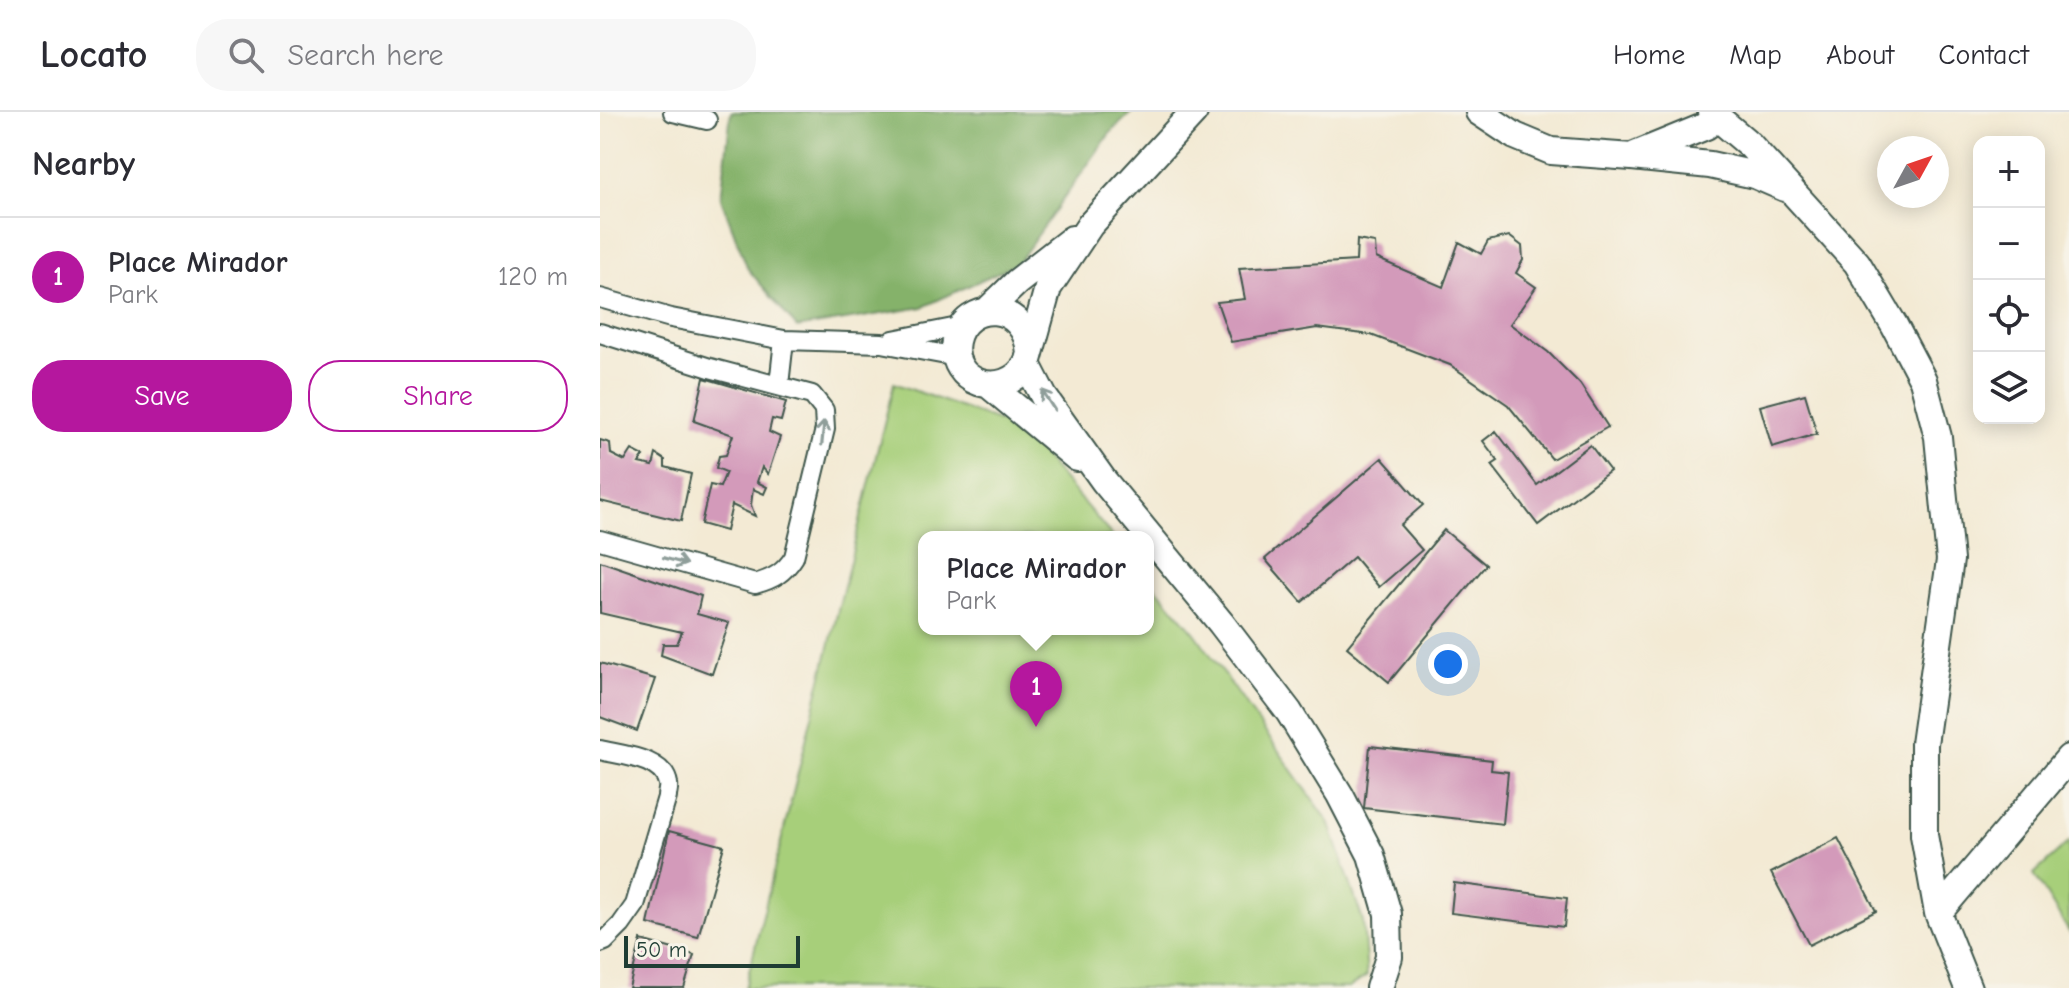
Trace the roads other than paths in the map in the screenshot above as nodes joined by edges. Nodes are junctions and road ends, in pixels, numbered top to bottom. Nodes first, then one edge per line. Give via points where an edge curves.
1 (673, 112) edge
2 (1194, 112) edge
3 (1479, 112) edge
4 (1714, 115) edge
5 (707, 120) dead end
6 (1676, 124) edge
7 (1750, 145) junction
8 (1632, 157) junction
9 (1710, 165) junction
10 (1791, 190) junction
11 (1090, 225) junction
12 (600, 298) edge
13 (987, 311) junction
14 (963, 326) junction
15 (600, 333) edge
16 (784, 340) junction
17 (882, 343) junction
18 (957, 357) junction
19 (1028, 358) junction
20 (779, 385) junction
21 (989, 385) junction
22 (1104, 481) junction
23 (1145, 531) edge
24 (600, 540) edge
25 (1154, 542) edge
26 (600, 750) edge
27 (2069, 758) edge
28 (1938, 913) junction
29 (600, 943) edge
30 (1379, 988) edge
31 (1968, 988) edge

1 - 5 street
2 - 11 street
3 - 8 street via 1551,151
4 - 6 street via 1706,126
4 - 7 street
6 - 8 street
7 - 9 street
7 - 10 street
8 - 9 street
9 - 10 street
10 - 28 street via 1857,263 1894,325 1923,380 1938,437 1950,560 1924,744 1924,835
11 - 13 street
11 - 19 street via 1048,288
12 - 16 street
13 - 14 street
13 - 19 street via 1013,317 1023,327 1029,339
14 - 17 street
14 - 18 street via 956,341
15 - 20 street
16 - 17 street
16 - 20 street
17 - 18 street
18 - 21 street via 965,373
19 - 21 street via 1015,378
22 -> 19 street via 1044,397
24 -> 20 street via 755,584 785,570 794,557 825,429 824,410 812,395
21 - 22 street
22 - 23 street
25 - 30 street via 1289,712 1371,855 1388,914 1389,957
26 - 29 street via 651,762 668,783 635,905
27 - 28 street
28 - 31 street

